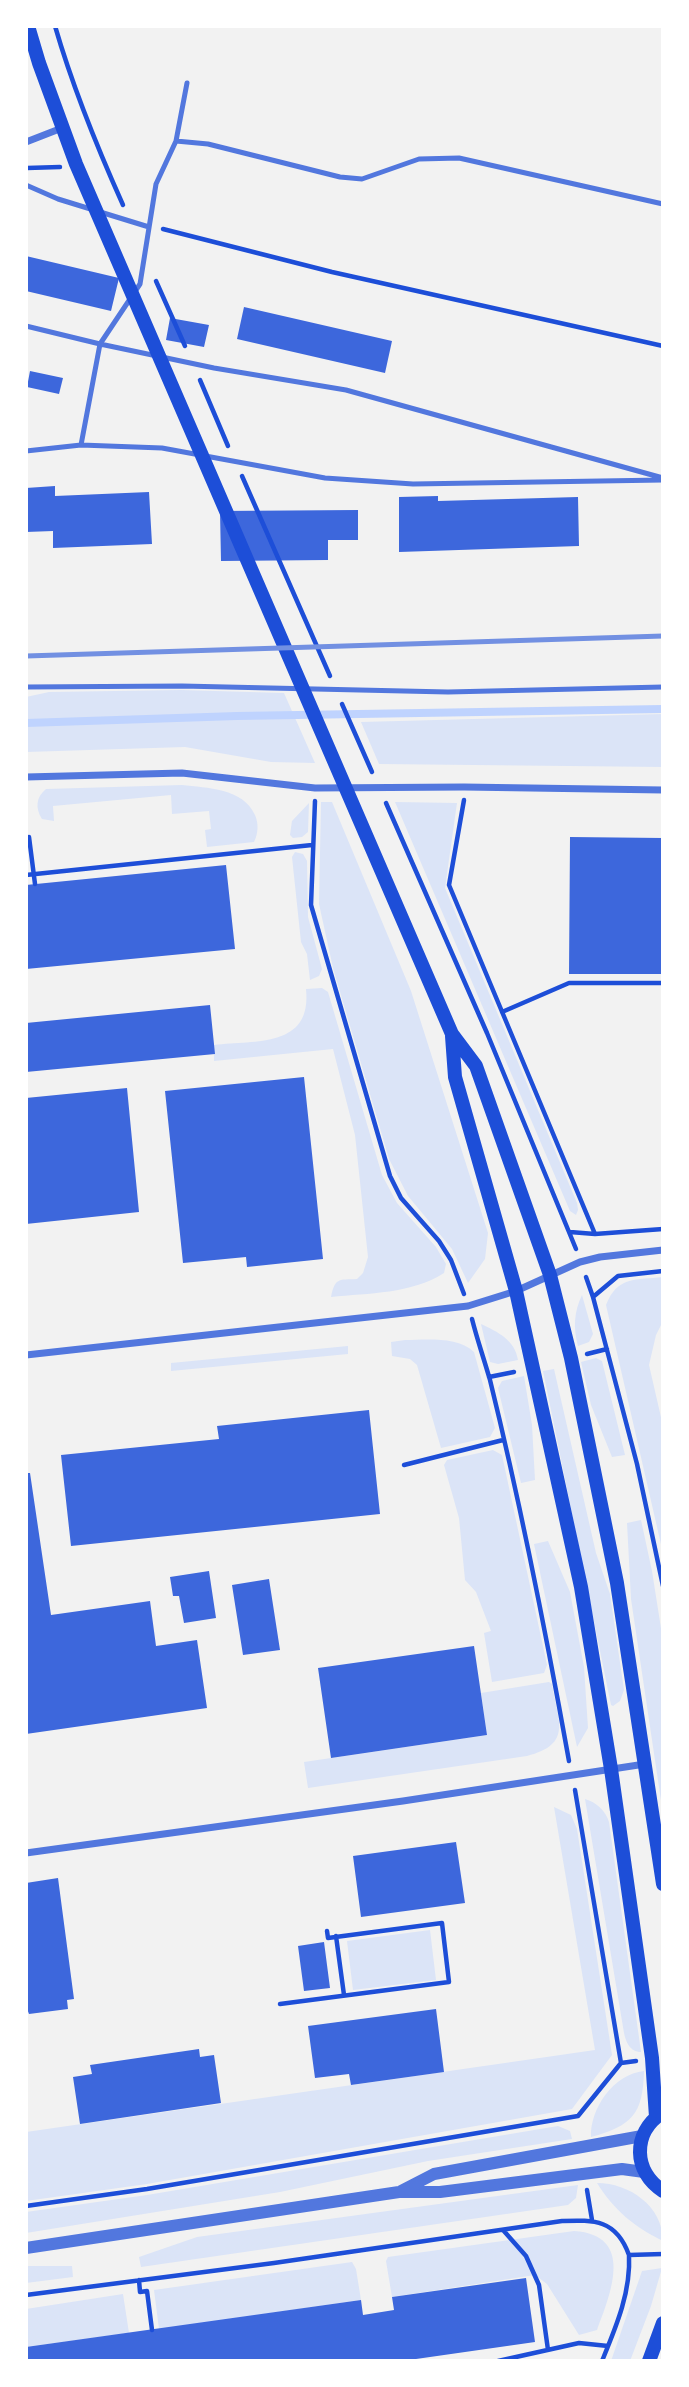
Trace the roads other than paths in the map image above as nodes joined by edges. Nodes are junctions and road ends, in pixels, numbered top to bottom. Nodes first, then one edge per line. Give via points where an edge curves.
1 (28, 26) edge
2 (187, 83) dead end
3 (63, 128) junction
4 (176, 141) junction
5 (26, 142) edge
6 (26, 185) edge
7 (663, 204) edge
8 (149, 226) junction
9 (26, 326) edge
10 (100, 344) junction
11 (81, 445) junction
12 (26, 451) edge
13 (663, 479) edge
14 (26, 687) edge
15 (663, 687) edge
16 (26, 777) edge
17 (663, 790) edge
18 (452, 1034) junction
19 (663, 1250) edge
20 (550, 1275) junction
21 (516, 1291) junction
22 (26, 1355) edge
23 (645, 1764) junction
24 (611, 1769) junction
25 (26, 1853) edge
26 (663, 1884) edge
27 (659, 2115) edge
28 (642, 2136) junction
29 (644, 2172) junction
30 (398, 2192) junction
31 (662, 2192) edge
32 (26, 2248) edge
33 (663, 2323) edge
34 (663, 2350) edge
35 (649, 2361) edge
36 (657, 2361) edge

1 - 3 main road
2 - 4 lane
3 - 5 street
3 - 18 main road
4 - 7 lane via 362,179 419,159 459,158
4 - 8 lane via 156,184
6 - 8 lane
8 - 10 lane via 140,284
9 - 10 lane
10 - 11 lane
10 - 13 lane via 346,390
11 - 12 lane
11 - 13 lane via 162,447 325,478 413,484
14 - 15 lane via 448,692
16 - 17 street via 182,773 315,788
18 - 20 main road via 476,1066
18 - 21 main road via 455,1077
19 - 20 street via 600,1257
20 - 21 street
20 - 23 main road via 615,1571
21 - 22 street via 468,1306
21 - 24 main road via 581,1587
23 - 24 street
23 - 26 main road
24 - 25 street
24 - 27 main road
27 - 28 main road
28 - 29 main road via 639,2153
28 - 30 street via 434,2174
29 - 30 street via 622,2169 440,2192
29 - 31 main road
30 - 32 street
33 - 35 main road
34 - 36 main road

